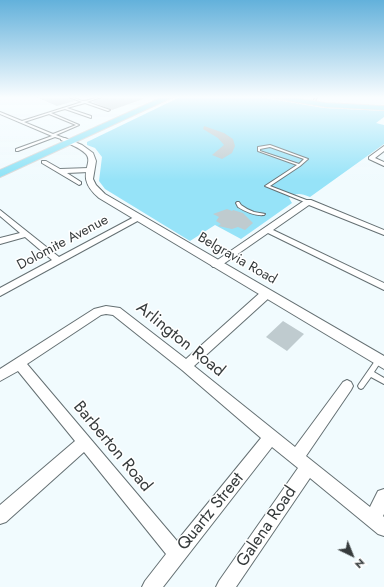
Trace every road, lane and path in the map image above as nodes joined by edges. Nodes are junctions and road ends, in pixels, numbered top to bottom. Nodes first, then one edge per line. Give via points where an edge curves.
1 (27, 124) edge
2 (77, 124) edge
3 (93, 124) edge
4 (97, 124) edge
5 (60, 138) junction
6 (384, 148) edge
7 (17, 150) dead end
8 (44, 162) dead end
9 (384, 164) edge
10 (299, 165) junction
11 (0, 167) edge
12 (89, 170) junction
13 (59, 172) junction
14 (0, 174) edge
15 (79, 183) dead end
16 (294, 196) junction
17 (308, 202) junction
18 (238, 203) dead end
19 (296, 210) junction
20 (0, 212) edge
21 (264, 214) dead end
22 (139, 218) junction
23 (267, 230) junction
24 (384, 233) edge
25 (26, 234) junction
26 (0, 241) edge
27 (59, 260) junction
28 (216, 265) junction
29 (384, 287) edge
30 (0, 292) edge
31 (266, 294) junction
32 (382, 362) edge
33 (19, 363) junction
34 (186, 366) junction
35 (370, 373) junction
36 (0, 376) edge
37 (384, 381) edge
38 (347, 386) dead end
39 (361, 386) dead end
40 (271, 437) junction
41 (85, 442) junction
42 (302, 462) junction
43 (384, 497) edge
44 (0, 516) edge
45 (378, 523) edge
46 (177, 554) junction
47 (151, 587) edge
48 (226, 587) edge

1 - 5 lane
2 - 5 lane
3 - 5 main road
4 - 5 main road
5 - 7 lane
5 - 11 main road
5 - 12 street, Belgravia Road via 90,154 92,160
5 - 14 main road
6 - 9 street via 371,158
8 - 13 street
10 - 10 lane via 260,151 258,150 270,146 306,159
10 - 16 lane via 267,186
12 - 13 street
12 - 22 street, Belgravia Road via 89,180 95,191
13 - 15 street
16 - 17 lane
16 - 19 lane via 298,203
17 - 19 street
17 - 24 street
18 - 21 lane via 244,209
19 - 23 street
20 - 25 street
22 - 27 street, Dolomite Avenue
22 - 28 street, Belgravia Road
23 - 28 street
23 - 29 street
25 - 26 street
25 - 27 street
27 - 30 street, Dolomite Avenue
28 - 31 street, Belgravia Road
31 - 32 street, Belgravia Road
31 - 34 street
32 - 35 lane
33 - 34 street, Arlington Road via 89,317 106,310 116,311 124,316
33 - 36 street, Arlington Road
33 - 41 street, Barberton Road
34 - 40 street, Arlington Road
35 - 37 lane
35 - 39 lane
38 - 42 street, Galena Road
40 - 42 street, Arlington Road
40 - 46 street, Quartz Street
41 - 44 street
41 - 46 street, Barberton Road
42 - 45 street, Arlington Road
42 - 48 street, Galena Road
43 - 45 street
46 - 47 street, Quartz Street

